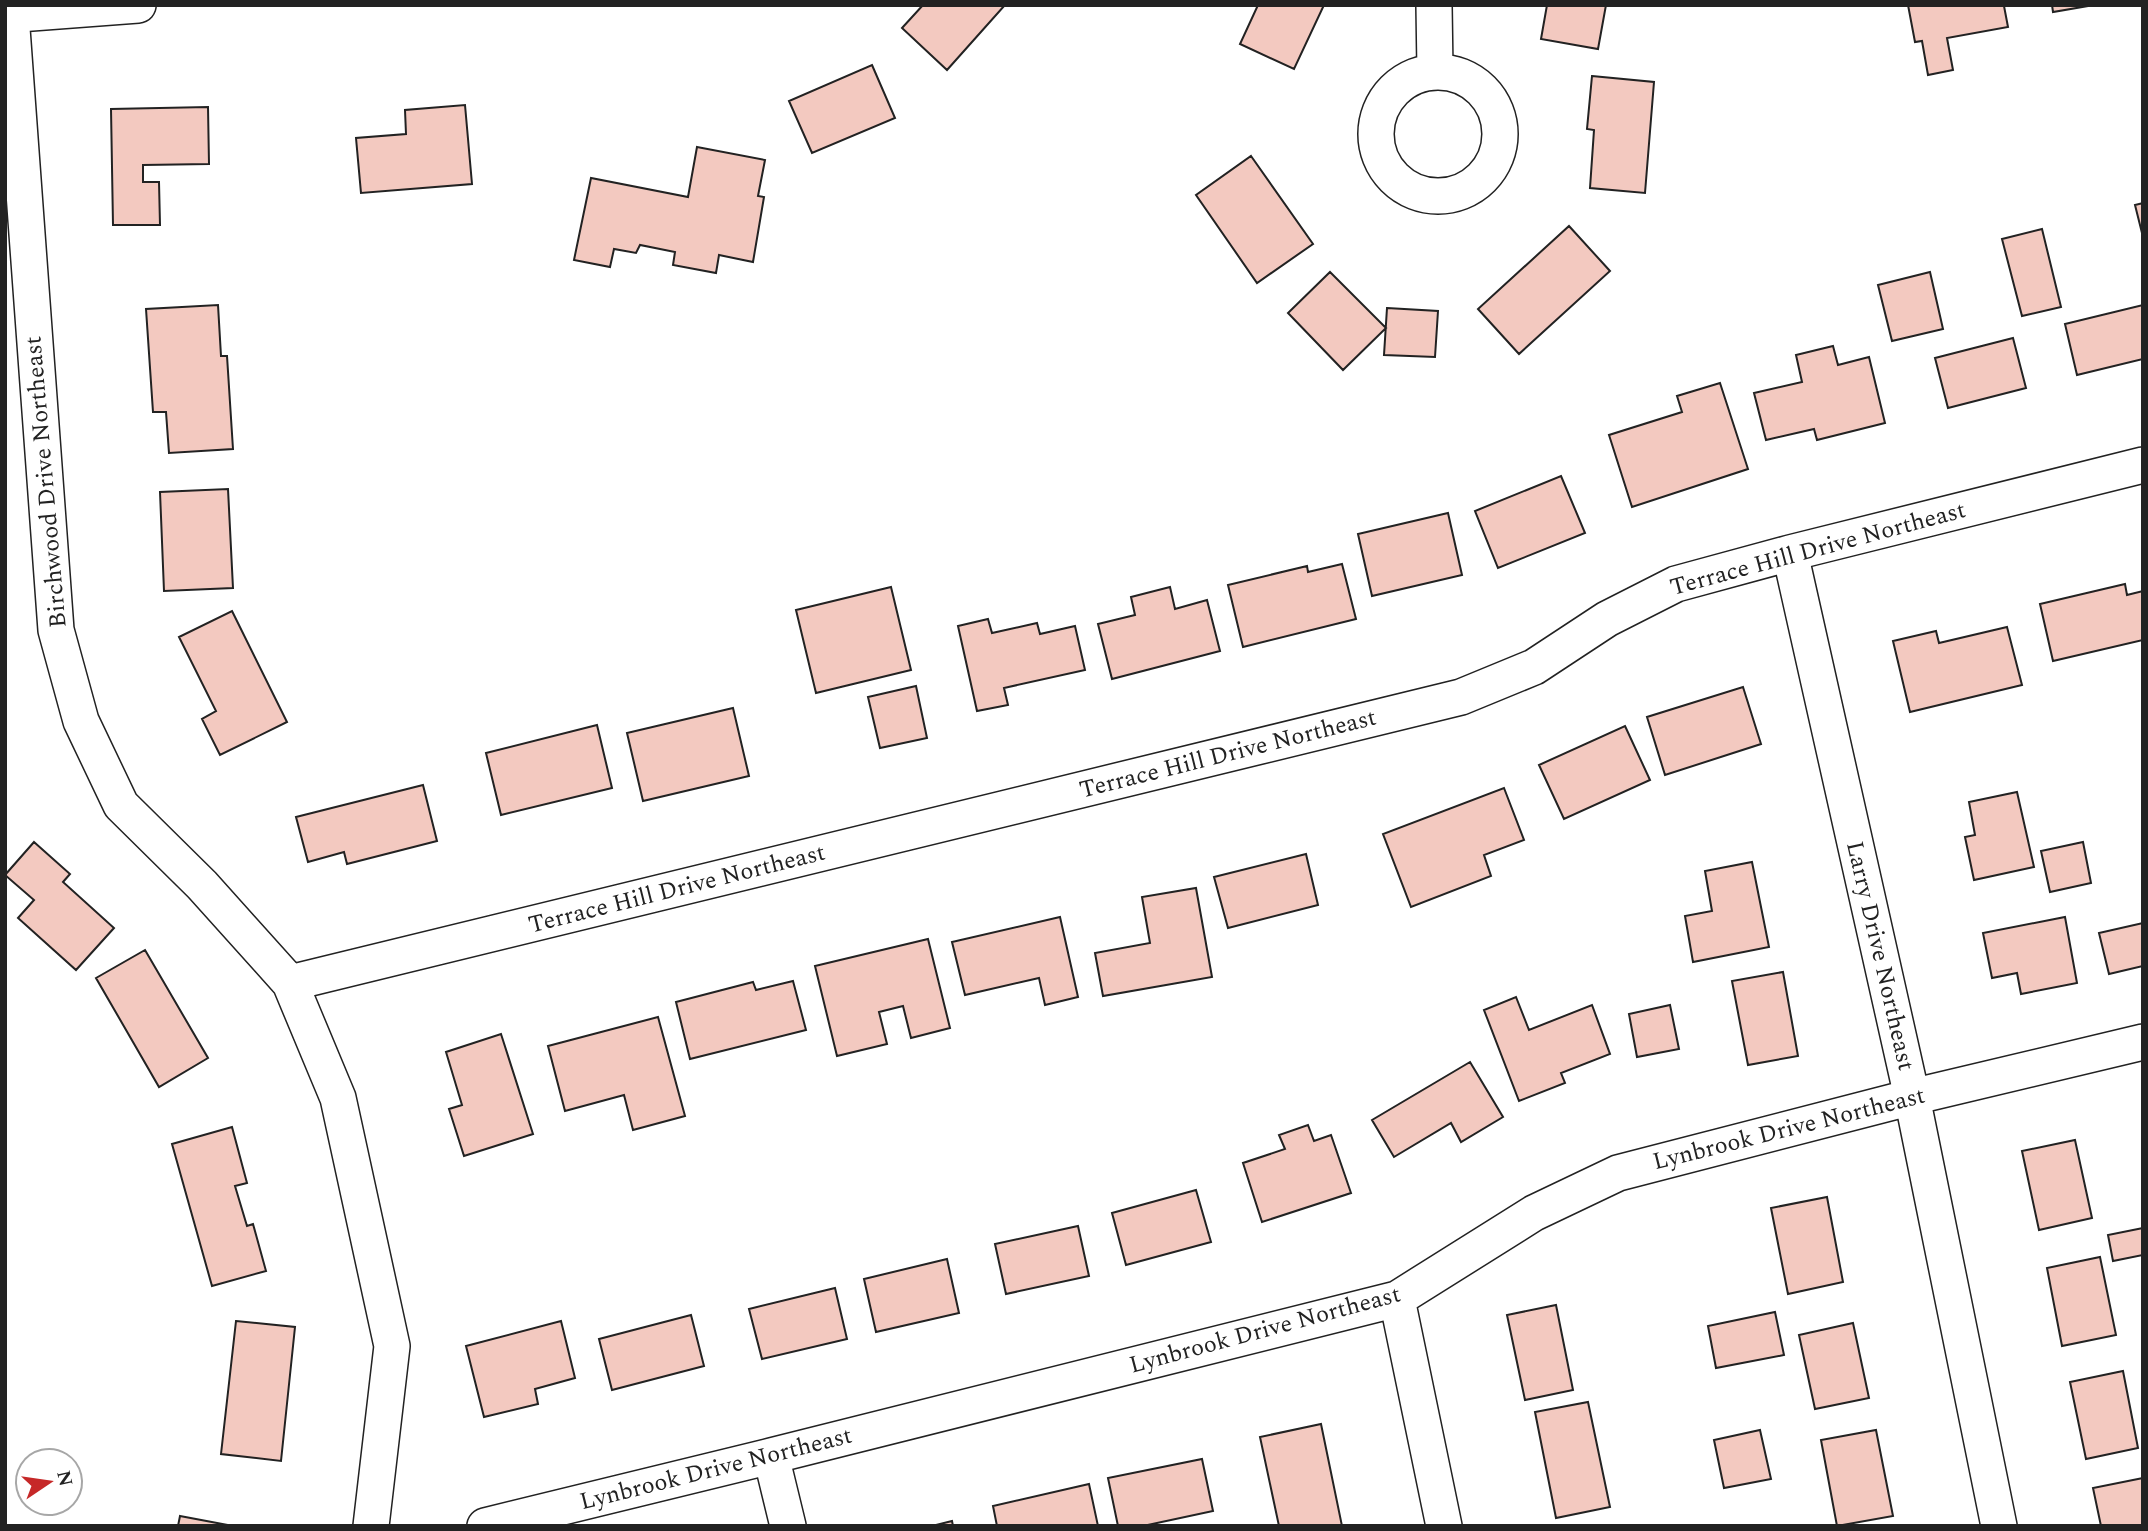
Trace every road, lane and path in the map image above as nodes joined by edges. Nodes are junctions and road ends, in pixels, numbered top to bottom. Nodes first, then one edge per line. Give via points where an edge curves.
1 (138, 5) edge
2 (1434, 5) edge
3 (8, 15) edge
4 (1435, 71) dead end
5 (2143, 465) edge
6 (1790, 552) junction
7 (290, 984) junction
8 (2143, 1042) edge
9 (1912, 1097) junction
10 (1396, 1299) junction
11 (771, 1457) junction
12 (371, 1526) edge
13 (485, 1526) edge
14 (788, 1526) edge
15 (1444, 1526) edge
16 (1999, 1526) edge

1 - 3 street
2 - 4 street
3 - 7 street, Birchwood Drive Northeast via 56,630 81,721 121,805 202,885
5 - 6 street, Terrace Hill Drive Northeast
6 - 7 street, Terrace Hill Drive Northeast via 1676,584 1607,619 1534,667 1461,696
6 - 9 street, Larry Drive Northeast
7 - 12 street, Birchwood Drive Northeast via 338,1098 392,1346
8 - 9 street, Lynbrook Drive Northeast
9 - 10 street, Lynbrook Drive Northeast via 1618,1173 1534,1213
9 - 16 street, Larry Drive Northeast
10 - 11 street, Lynbrook Drive Northeast
10 - 15 street
11 - 13 street, Lynbrook Drive Northeast
11 - 14 street

